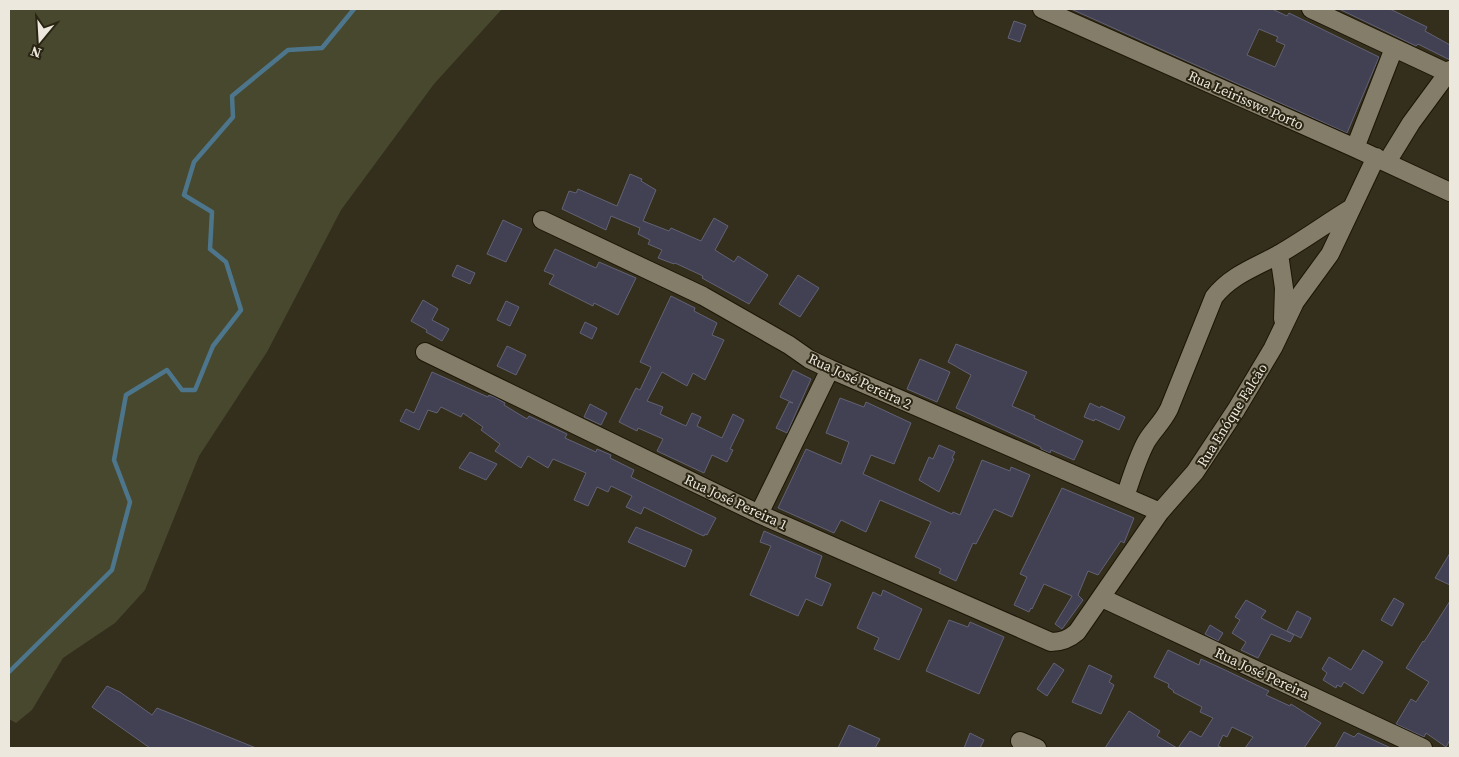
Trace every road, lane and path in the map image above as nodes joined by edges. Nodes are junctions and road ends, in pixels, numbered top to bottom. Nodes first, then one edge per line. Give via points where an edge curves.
1 (1042, 9) edge
2 (1311, 9) edge
3 (1394, 48) junction
4 (1449, 71) edge
5 (1355, 148) junction
6 (1381, 160) junction
7 (1450, 192) edge
8 (1350, 209) junction
9 (542, 220) dead end
10 (1278, 254) junction
11 (1283, 327) junction
12 (424, 352) dead end
13 (830, 369) junction
14 (1125, 497) junction
15 (1160, 512) junction
16 (759, 514) junction
17 (1102, 598) junction
18 (1051, 642) joint
19 (1020, 741) dead end
20 (1037, 748) edge
21 (1423, 748) edge

1 - 5 street, Rua Leirisswe Porto
2 - 3 street
3 - 4 street
3 - 5 street
4 - 6 street, Rua Enóque Falcão
5 - 6 street, Rua Leirisswe Porto
6 - 7 street, Rua Leirisswe Porto
6 - 8 street, Rua Enóque Falcão
8 - 10 street
8 - 11 street, Rua Enóque Falcão via 1330,254 1301,293
9 - 13 street, Rua José Pereira 2 via 703,296
10 - 11 street via 1284,288
10 - 14 street via 1235,277 1214,297 1169,409 1147,441
11 - 15 street, Rua Enóque Falcão via 1259,372 1195,472
12 - 16 street, Rua José Pereira 1
13 - 14 street, Rua José Pereira 2
13 - 16 street
14 - 15 street, Rua José Pereira 2
15 - 17 street, Rua Enóque Falcão
16 - 18 street, Rua José Pereira 1
17 - 18 street, Rua Enóque Falcão via 1077,632 1060,642
17 - 21 street, Rua José Pereira
19 - 20 street

